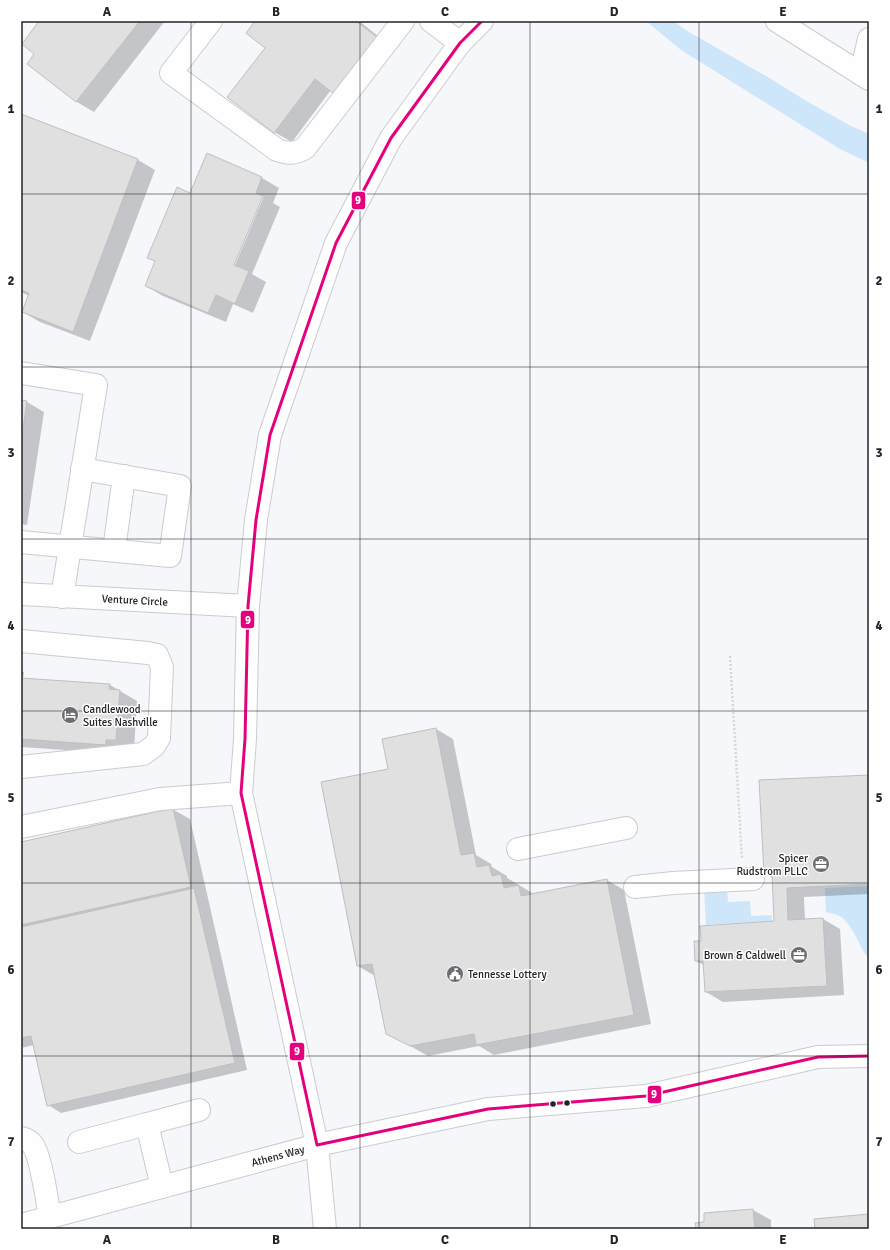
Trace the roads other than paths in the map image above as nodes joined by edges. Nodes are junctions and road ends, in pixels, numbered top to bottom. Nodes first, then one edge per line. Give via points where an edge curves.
1 (211, 21) edge
2 (403, 21) edge
3 (431, 21) edge
4 (482, 21) edge
5 (778, 21) edge
6 (869, 40) edge
7 (460, 43) junction
8 (865, 76) edge
9 (21, 373) edge
10 (82, 470) junction
11 (124, 476) junction
12 (21, 542) edge
13 (70, 546) junction
14 (114, 550) junction
15 (21, 594) edge
16 (62, 597) junction
17 (248, 606) junction
18 (21, 641) edge
19 (21, 767) edge
20 (242, 793) junction
21 (21, 827) edge
22 (626, 828) dead end
23 (518, 849) dead end
24 (748, 879) road end
25 (635, 887) dead end
26 (869, 1056) edge
27 (199, 1110) dead end
28 (147, 1124) junction
29 (21, 1138) edge
30 (79, 1142) dead end
31 (317, 1145) junction
32 (162, 1187) junction
33 (50, 1217) junction
34 (21, 1225) edge
35 (325, 1229) edge

1 - 2 street via 171,72 277,150 286,153 299,152 305,148
3 - 7 street
4 - 7 street
5 - 8 street
6 - 8 street
7 - 17 street via 391,138 336,243 270,435 256,520
9 - 10 street via 96,385
10 - 11 street
10 - 13 street
11 - 14 street
11 - 14 street via 180,486 179,494 170,556
12 - 13 street
13 - 14 street
13 - 16 street
15 - 16 street, Venture Circle
16 - 17 street, Venture Circle
17 - 20 street
18 - 19 street via 148,653 157,655 162,666 159,738 154,746 142,754
20 - 21 street via 160,799
20 - 31 street
22 - 23 street
24 - 25 street
26 - 31 street, Athens Way via 818,1057 646,1096 488,1110
27 - 28 street
28 - 30 street
28 - 32 street
29 - 33 street via 32,1143 38,1156
31 - 32 street, Athens Way
31 - 35 street
32 - 33 street, Athens Way
33 - 34 street, Athens Way

